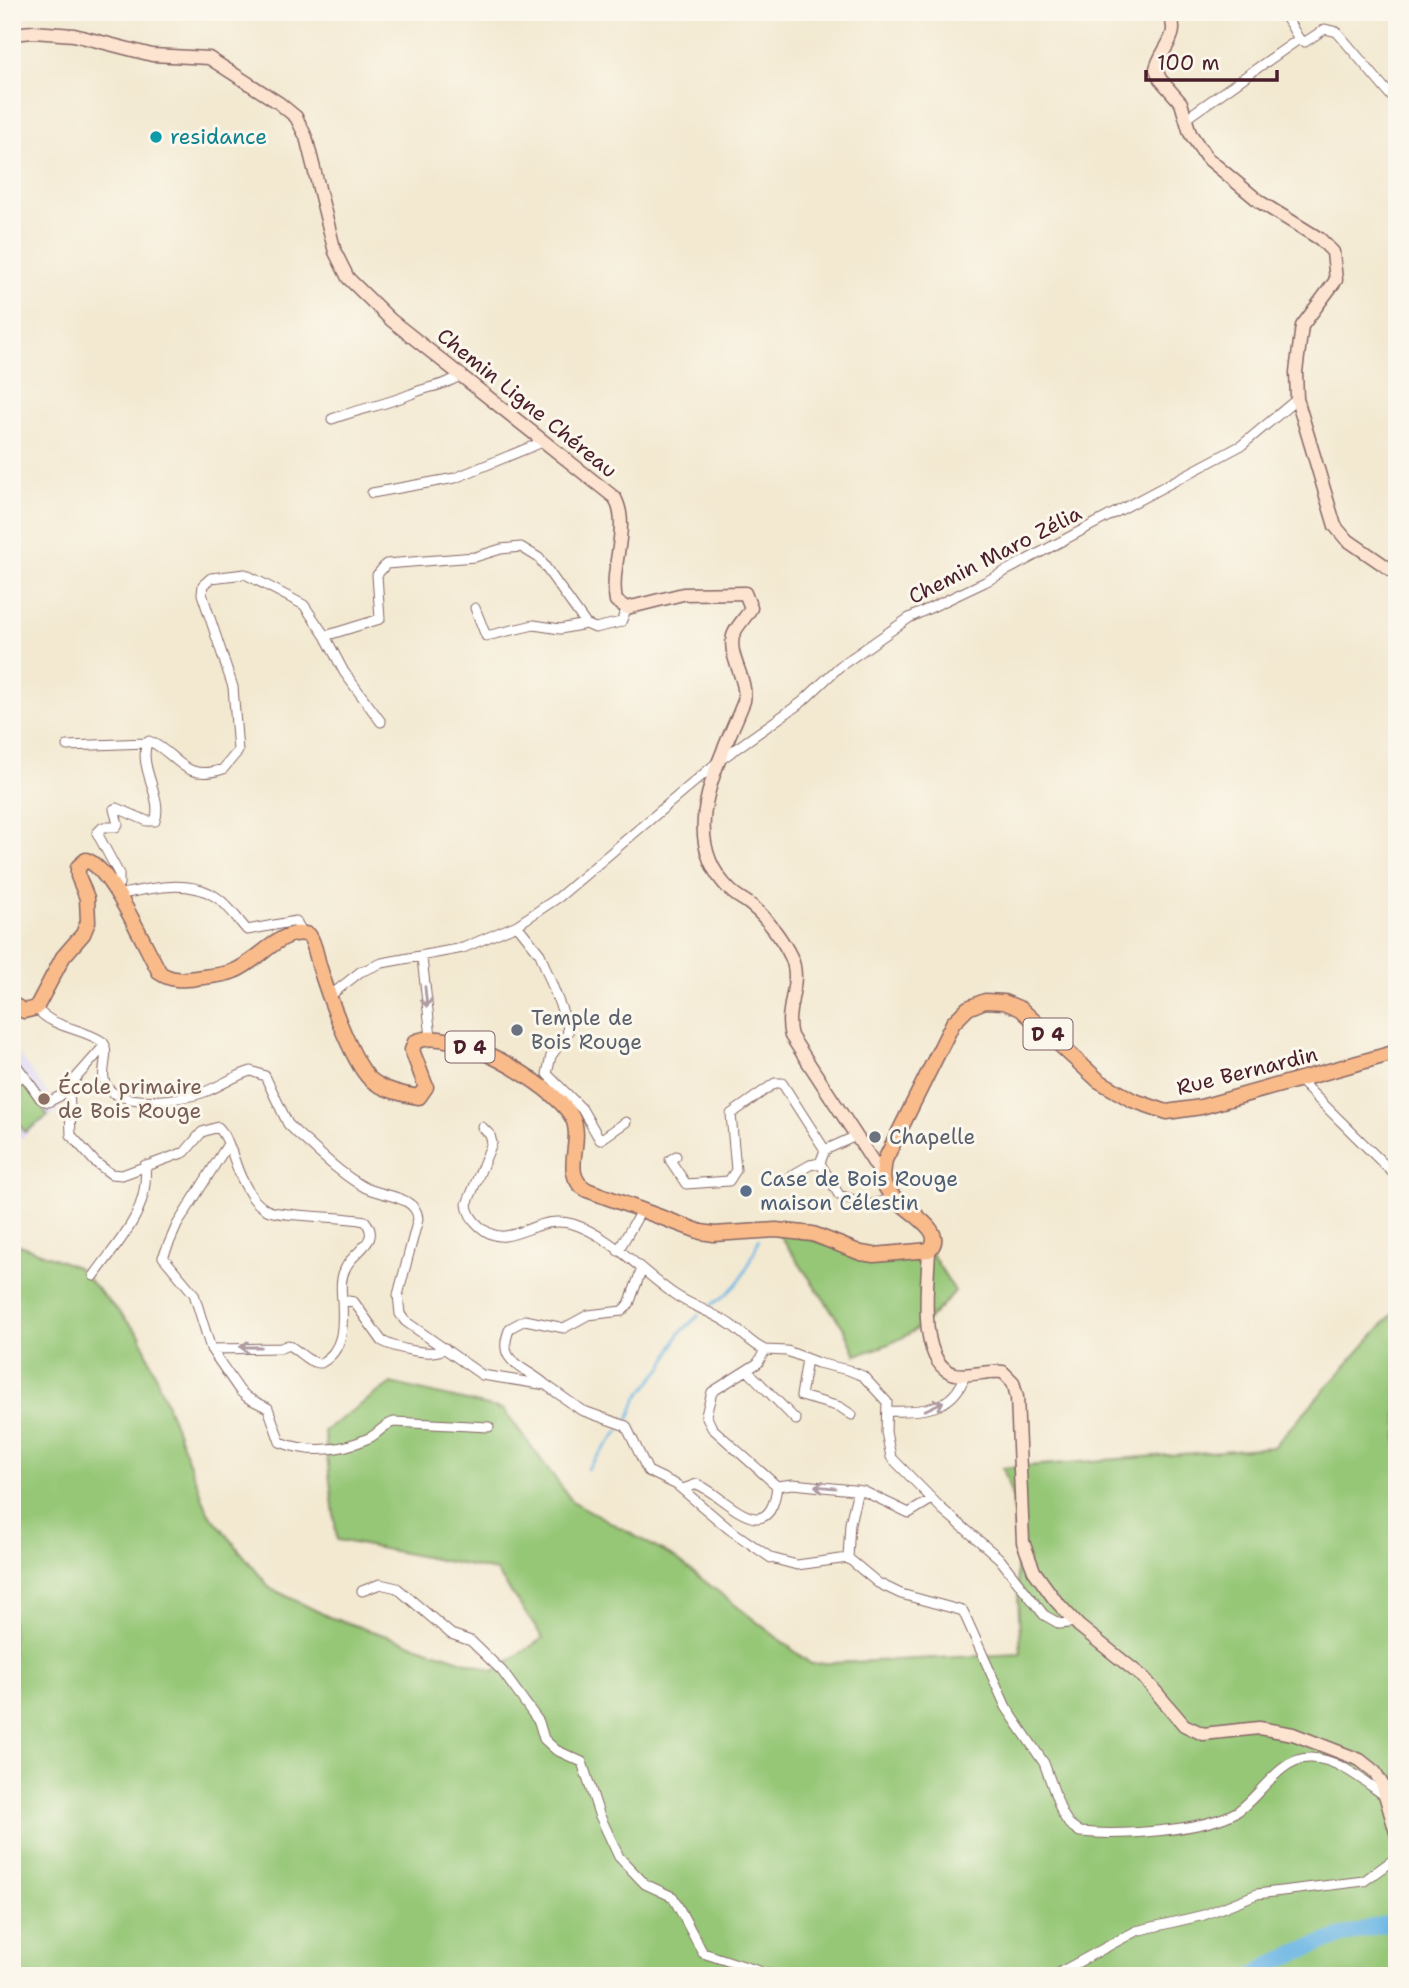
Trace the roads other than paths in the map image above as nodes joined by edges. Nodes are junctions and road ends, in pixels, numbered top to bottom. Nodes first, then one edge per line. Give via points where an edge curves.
1 (1166, 12) edge
2 (1283, 12) edge
3 (12, 34) edge
4 (1299, 39) junction
5 (1397, 103) edge
6 (1185, 119) junction
7 (462, 374) junction
8 (1297, 399) junction
9 (332, 419) dead end
10 (545, 440) junction
11 (372, 493) dead end
12 (1397, 574) edge
13 (475, 608) dead end
14 (627, 608) junction
15 (586, 624) junction
16 (325, 636) junction
17 (381, 723) dead end
18 (147, 743) junction
19 (67, 747) dead end
20 (720, 760) junction
21 (115, 892) junction
22 (517, 926) junction
23 (302, 932) junction
24 (422, 958) junction
25 (331, 995) junction
26 (12, 1004) edge
27 (36, 1008) junction
28 (431, 1037) junction
29 (105, 1045) junction
30 (1397, 1052) edge
31 (15, 1063) dead end
32 (23, 1076) junction
33 (1299, 1080) junction
34 (12, 1084) edge
35 (69, 1086) junction
36 (626, 1122) dead end
37 (482, 1127) dead end
38 (856, 1136) junction
39 (228, 1144) junction
40 (825, 1150) junction
41 (676, 1156) dead end
42 (820, 1163) junction
43 (145, 1166) junction
44 (789, 1177) dead end
45 (883, 1177) junction
46 (1397, 1177) edge
47 (894, 1198) junction
48 (642, 1211) junction
49 (929, 1250) junction
50 (618, 1251) junction
51 (641, 1270) junction
52 (94, 1276) dead end
53 (342, 1300) junction
54 (445, 1348) junction
55 (211, 1349) junction
56 (765, 1350) junction
57 (807, 1359) junction
58 (747, 1370) junction
59 (965, 1375) junction
60 (546, 1385) junction
61 (889, 1410) junction
62 (852, 1415) dead end
63 (796, 1420) dead end
64 (489, 1427) dead end
65 (777, 1486) junction
66 (683, 1489) junction
67 (858, 1490) junction
68 (932, 1499) junction
69 (848, 1558) junction
70 (362, 1591) dead end
71 (1076, 1622) junction
72 (1386, 1796) junction
73 (1397, 1836) edge
74 (1397, 1857) edge
75 (774, 1976) edge
76 (1053, 1976) edge

1 - 6 street via 1173,26 1172,40 1156,69 1181,103
2 - 4 street
3 - 7 street, Chemin Ligne Chéreau via 74,35 152,55 209,58 279,103 296,117 306,137 335,252 348,278 391,320
4 - 5 street via 1308,41 1328,28 1337,32
4 - 6 street
6 - 8 street via 1199,149 1232,182 1333,252 1336,280 1300,332
7 - 9 street via 397,401
7 - 10 street, Chemin Ligne Chéreau
8 - 12 street via 1335,526 1354,546
8 - 20 street, Chemin Maro Zélia via 1242,445 909,618
10 - 11 street via 455,478
10 - 14 street, Chemin Ligne Chéreau via 620,506 622,526 613,587 616,601
13 - 15 street via 486,636 534,625 560,629
14 - 15 street via 621,622 595,628
14 - 20 street via 700,592 746,593 751,608 737,627 733,643 746,688 744,701
15 - 16 street via 540,558 528,549 512,546 475,557 386,564 377,575 380,619
16 - 17 street
16 - 18 street via 294,598 245,574 211,578 203,585 202,594 233,687 238,751 223,769 201,772 176,764 159,746
18 - 19 street
18 - 21 street via 155,821 117,808 116,827 103,827 97,833 119,874
20 - 22 street, Chemin Maro Zélia via 551,903
20 - 38 street via 705,797 704,832 710,860 727,887 758,911 790,956 796,981 791,1035
21 - 23 street via 202,890 223,902 247,930 296,921
21 - 23 main road via 160,973 168,979 232,972 284,937
21 - 27 main road via 92,862 86,860 78,867 88,922
22 - 24 street, Chemin Maro Zélia via 463,948
22 - 36 street via 541,954 567,1023 568,1033 551,1056 547,1074 582,1109 600,1140
23 - 25 main road, D 4 via 314,942
24 - 25 street, Chemin Maro Zélia via 389,961 360,972
24 -> 28 street
25 - 28 main road, D 4 via 361,1066 380,1085 412,1096 424,1093 424,1079 412,1050 415,1042
26 - 27 main road via 24,1011
27 - 29 street via 52,1024 74,1028
28 - 48 main road, D 4 via 495,1055 563,1105 577,1134 573,1171 577,1184
29 - 35 street
29 - 54 street via 104,1081 128,1099 198,1094 251,1071 265,1076 288,1124 298,1134 364,1186 410,1203 418,1219 398,1304 405,1321
30 - 33 main road, Rue Bernardin / D 4
31 - 32 street
32 - 34 street
32 - 35 street via 48,1102
33 - 45 main road, Rue Bernardin / D 4 via 1167,1112 1132,1100 1099,1081 1021,1009 985,1001 968,1008 940,1043 885,1160
33 - 46 street
35 - 43 street via 71,1135 95,1162 116,1175
37 - 50 street via 492,1143 467,1204 482,1228 505,1236 532,1225 570,1223
38 - 40 street
38 - 45 street
39 - 43 street via 222,1131 211,1128 185,1152
39 - 53 street via 250,1196 269,1211 346,1217 369,1226 370,1239 344,1271
39 - 55 street via 177,1225 163,1257 194,1294
40 - 41 street via 782,1083 775,1083 731,1114 736,1170 729,1181 686,1184 670,1160
40 - 42 street
42 - 44 street
42 - 47 street via 839,1195 869,1205
43 - 52 street via 147,1188 138,1213
45 - 47 main road
47 - 49 main road via 930,1227 935,1236
48 - 49 main road, D 4 via 714,1234 783,1230 813,1234 861,1253
48 - 50 street
49 - 59 street via 932,1353 940,1365
50 - 51 street
51 - 56 street
51 - 60 street via 622,1311 588,1315 564,1328 525,1320 510,1328 506,1343 512,1364
53 - 54 street via 354,1303 389,1345 435,1352
53 -> 55 street via 344,1331 326,1360 314,1363 288,1345
54 - 60 street via 482,1375
55 - 64 street via 240,1391 268,1408 277,1438 287,1444 327,1452 369,1438 394,1422
56 - 57 street via 787,1351
56 - 58 street
57 - 61 street via 863,1376
57 - 62 street via 801,1396
58 - 63 street
58 - 65 street via 712,1392 706,1415 712,1428
61 -> 59 street via 925,1412 940,1405
59 - 71 street via 1003,1372 1013,1382 1023,1542 1034,1571
60 - 66 street via 581,1410 626,1426 648,1471
61 - 68 street via 888,1452
65 - 66 street via 771,1507 756,1518 745,1517 701,1485
67 -> 65 street
66 - 69 street via 729,1529 780,1562 797,1565
67 - 68 street via 909,1513
67 - 69 street
68 - 71 street via 999,1558 1051,1621
69 - 72 street via 878,1583 901,1594 963,1611 1006,1707 1045,1763 1062,1813 1080,1832 1191,1827 1215,1821 1237,1811 1288,1766 1308,1758 1325,1760
70 - 75 street via 380,1584 397,1588 451,1634 471,1641 487,1654 539,1723 544,1739 582,1762 599,1814 620,1857 645,1884 673,1897 703,1953
71 - 72 street via 1144,1678 1184,1725 1203,1734 1259,1728 1293,1734 1360,1760 1375,1772
72 - 73 street
74 - 76 street via 1364,1881 1256,1894 1205,1915 1136,1931

